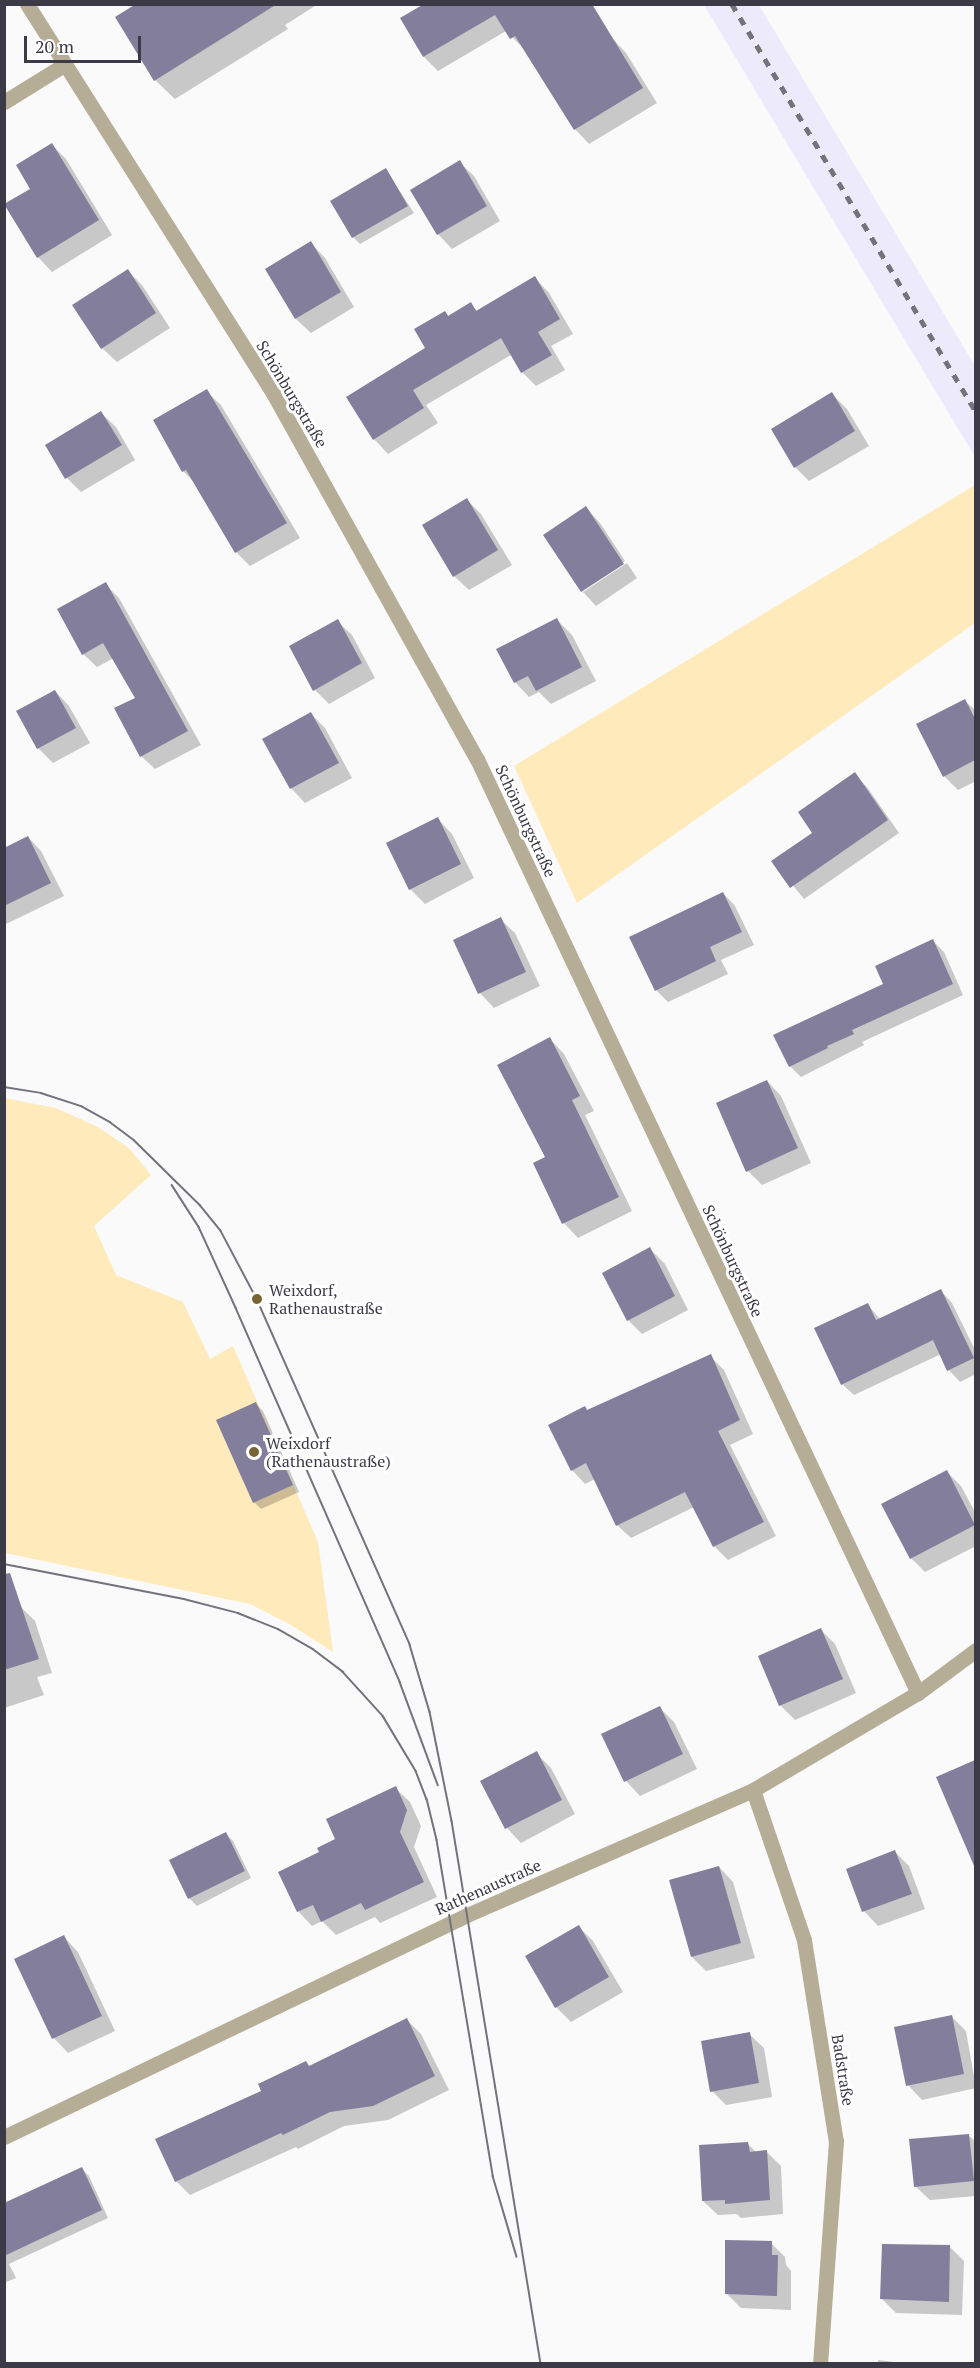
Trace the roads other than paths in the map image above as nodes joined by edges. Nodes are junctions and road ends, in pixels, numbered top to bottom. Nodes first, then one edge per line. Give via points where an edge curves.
1 (27, 4) edge
2 (64, 65) junction
3 (4, 102) edge
4 (975, 1650) edge
5 (918, 1693) junction
6 (753, 1790) junction
7 (4, 2137) edge
8 (820, 2364) edge

1 - 2 street, Schönburgstraße
2 - 3 street
2 - 5 street, Schönburgstraße via 273,393 477,759
4 - 5 street, Rathenaustraße
5 - 6 street, Rathenaustraße
6 - 7 street, Rathenaustraße via 467,1915
6 - 8 street, Badstraße via 804,1940 836,2141

